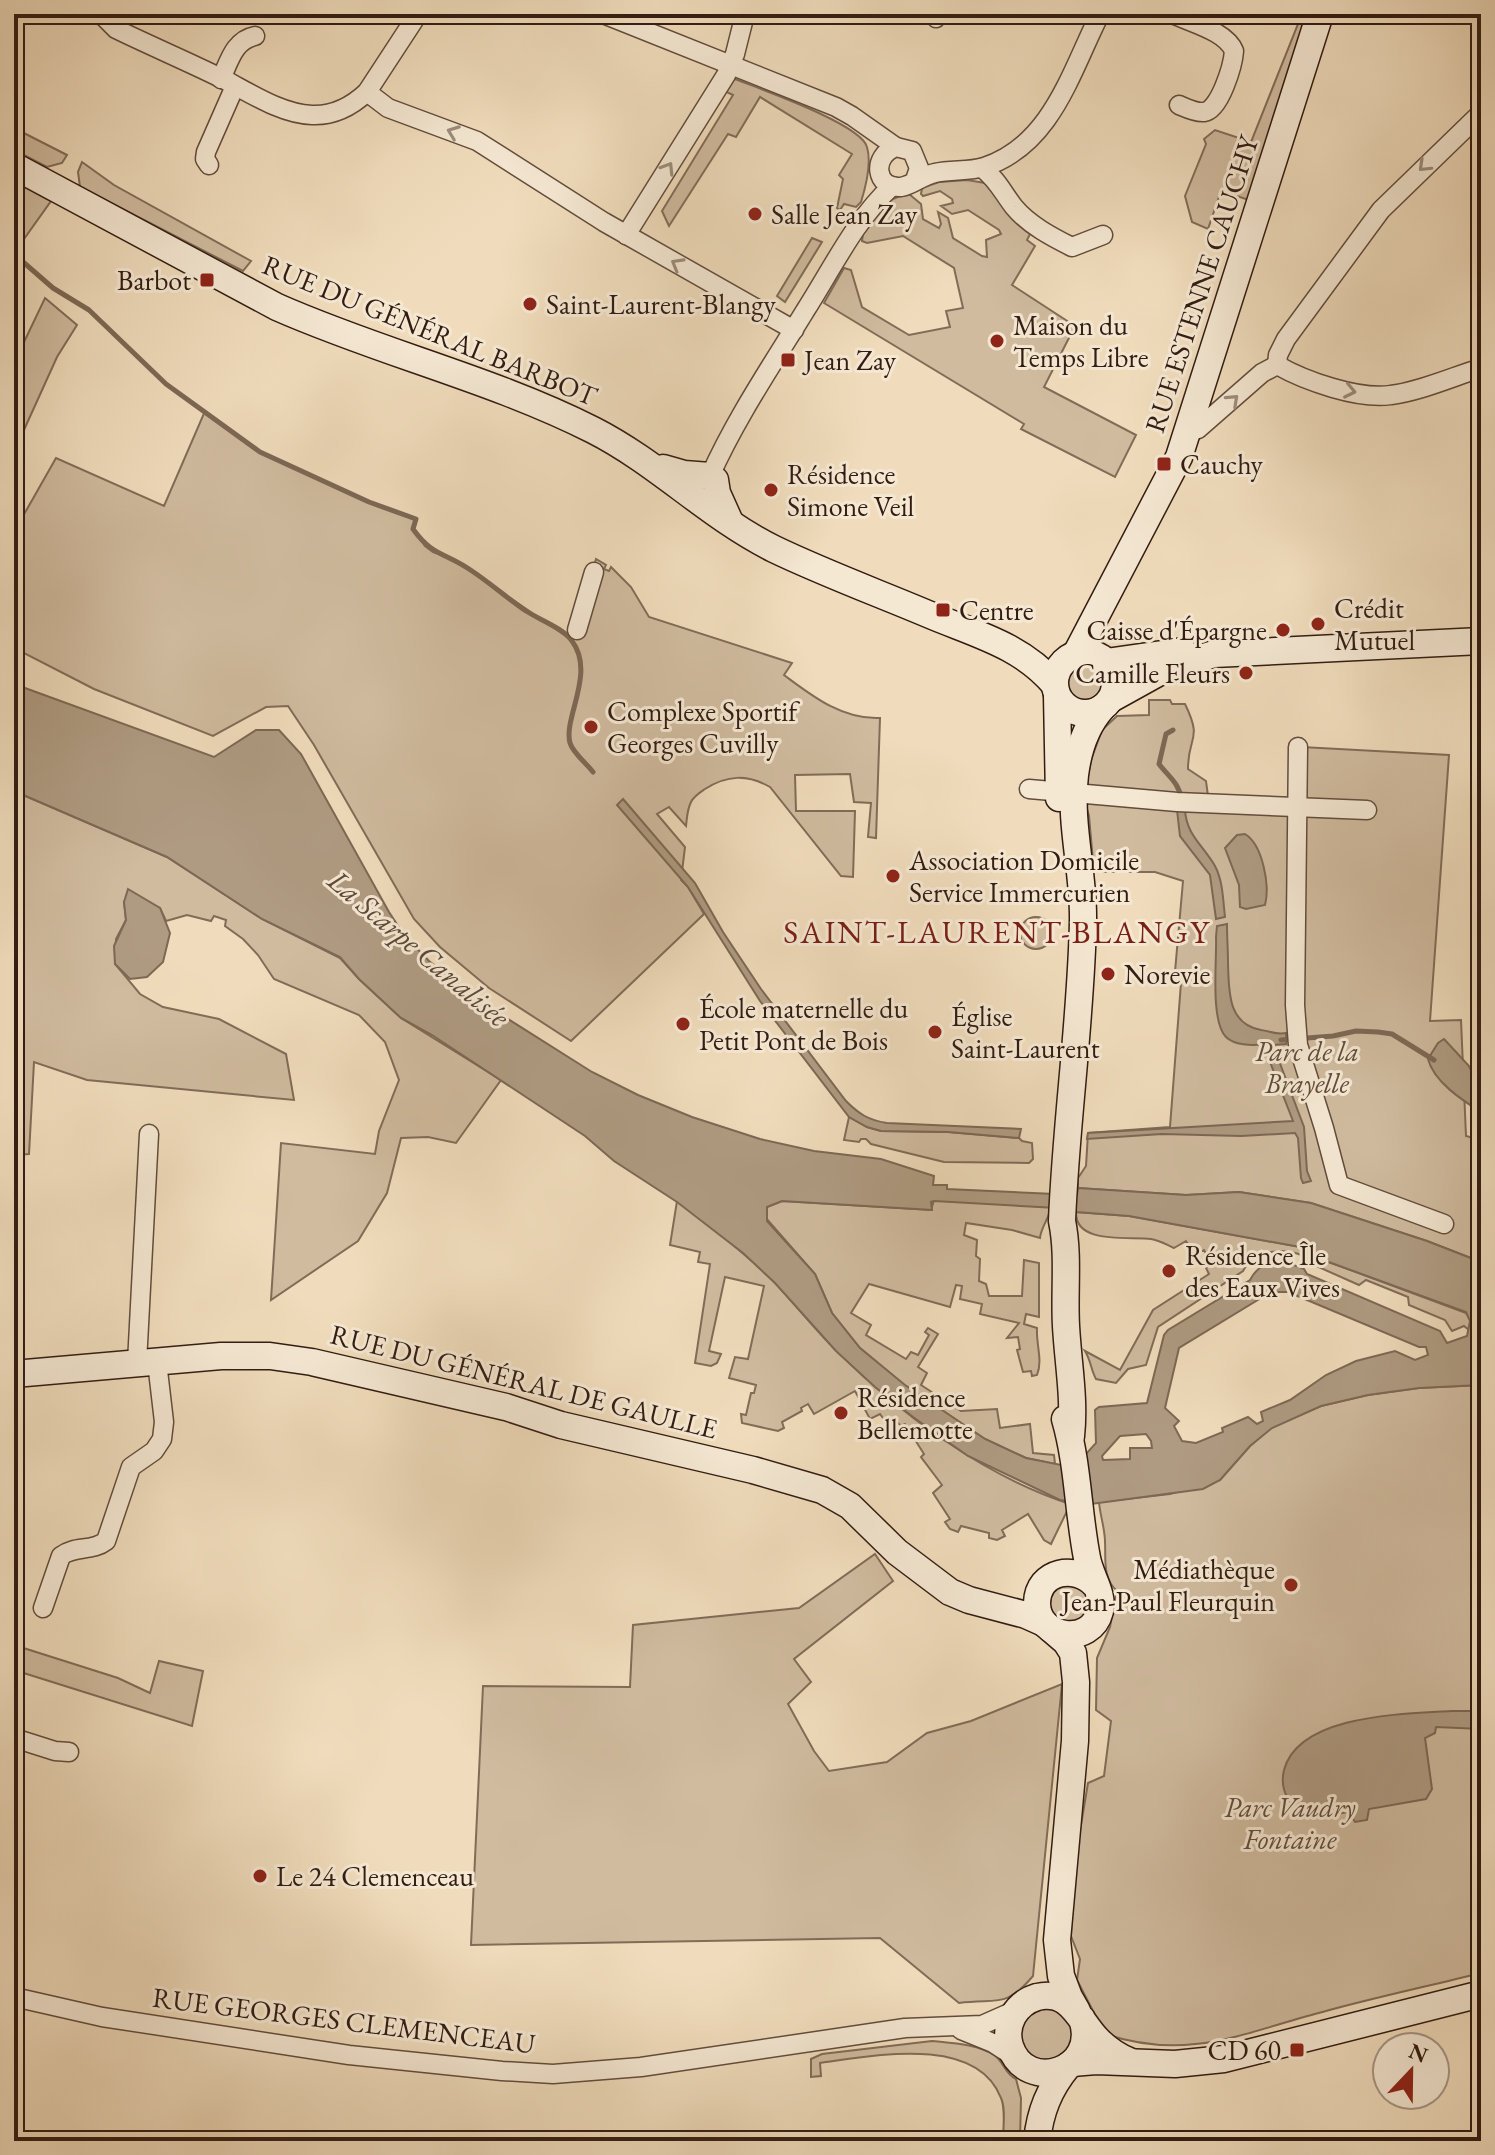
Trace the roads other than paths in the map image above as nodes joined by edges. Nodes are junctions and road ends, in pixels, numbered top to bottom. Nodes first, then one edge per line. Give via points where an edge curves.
1 (101, 14) edge
2 (418, 14) edge
3 (603, 14) edge
4 (745, 14) edge
5 (1100, 14) edge
6 (1173, 14) edge
7 (1320, 14) edge
8 (255, 36) dead end
9 (730, 66) junction
10 (228, 82) junction
11 (367, 92) junction
12 (1179, 105) dead end
13 (1481, 113) edge
14 (889, 152) junction
15 (1002, 160) junction
16 (209, 165) dead end
17 (14, 166) edge
18 (982, 168) junction
19 (916, 171) junction
20 (887, 182) junction
21 (1002, 186) junction
22 (626, 235) junction
23 (1103, 235) dead end
24 (794, 330) junction
25 (1277, 365) junction
26 (1481, 368) edge
27 (1187, 432) junction
28 (703, 488) junction
29 (594, 572) dead end
30 (1100, 607) junction
31 (577, 630) dead end
32 (1481, 641) edge
33 (1012, 648) junction
34 (1214, 654) junction
35 (1074, 655) junction
36 (1104, 660) junction
37 (1056, 690) junction
38 (1106, 703) junction
39 (1298, 747) dead end
40 (1029, 789) dead end
41 (1066, 791) junction
42 (1298, 807) junction
43 (1367, 810) dead end
44 (149, 1134) dead end
45 (1444, 1224) dead end
46 (147, 1362) junction
47 (14, 1374) edge
48 (1078, 1510) junction
49 (1048, 1580) junction
50 (1095, 1585) junction
51 (978, 1602) junction
52 (43, 1608) dead end
53 (1097, 1619) junction
54 (1048, 1627) junction
55 (14, 1738) edge
56 (1075, 1741) junction
57 (69, 1752) dead end
58 (1057, 1940) junction
59 (1481, 1994) edge
60 (14, 1997) edge
61 (1020, 2007) junction
62 (1079, 2015) junction
63 (954, 2027) junction
64 (1020, 2062) junction
65 (1132, 2062) junction
66 (1070, 2065) junction
67 (1039, 2128) edge

1 - 10 street via 116,29
2 - 11 street
3 - 9 street
4 - 9 street
5 - 15 street via 1054,111 1025,144
6 - 12 street via 1223,38 1234,51 1212,108 1202,112
7 - 27 main road, RUE ESTENNE CAUCHY
8 - 10 street via 236,46
9 - 14 street via 836,107 873,133
22 -> 9 street
10 - 11 street via 315,116 339,111
10 - 16 street via 206,152
22 -> 11 street via 477,141 388,108
13 -> 25 street via 1365,228 1286,339
14 - 19 street via 912,151
14 - 20 street via 879,167
15 - 18 street
15 - 21 street
17 - 28 main road, RUE DU GÉNÉRAL BARBOT via 311,323 539,406
18 - 19 street
18 - 21 street
19 - 20 street via 907,185
20 - 24 street
21 - 23 street via 1022,216 1072,247
24 -> 22 street
24 - 28 street
25 -> 26 street via 1330,386 1384,396
27 -> 25 street via 1198,429
27 - 30 main road, RUE ESTENNE CAUCHY via 1167,483
28 - 33 main road via 730,522 776,550
29 - 31 street
30 - 35 main road, RUE ESTENNE CAUCHY
30 - 36 main road, RUE ESTENNE CAUCHY via 1095,636
32 - 34 main road
33 - 35 main road
33 - 37 main road via 1040,667
34 - 36 main road via 1171,652
34 - 38 main road via 1167,668
35 - 36 main road via 1088,653
35 - 37 main road via 1060,665
36 - 38 main road via 1115,680
37 - 38 main road via 1066,707 1077,712 1092,713
37 - 41 main road
38 - 41 main road via 1081,745
39 - 42 street
40 - 41 street
41 - 42 street
41 - 48 main road via 1081,866 1083,918 1054,1310
42 - 43 street
42 - 45 street via 1297,1036 1339,1185
44 - 46 street
46 - 47 main road, RUE DU GÉNÉRAL DE GAULLE
46 - 51 main road, RUE DU GÉNÉRAL DE GAULLE via 254,1355 312,1362 795,1480 840,1499 934,1582
46 - 52 street via 164,1422 162,1439 131,1467 106,1541 61,1556
48 - 49 main road via 1069,1550
48 - 50 main road
49 - 50 main road via 1074,1572
49 - 51 main road via 1009,1600
49 - 54 main road via 1037,1604
50 - 53 main road via 1101,1600
51 - 54 main road, RUE DU GÉNÉRAL DE GAULLE
53 - 54 main road via 1079,1634
53 - 56 main road
54 - 56 main road via 1074,1656
55 - 57 street
56 - 58 main road
58 - 61 main road via 1039,1984
58 - 62 main road via 1061,1976
59 - 65 main road via 1224,2059
60 - 63 street, RUE GEORGES CLEMENCEAU via 85,2014 349,2055 553,2074 641,2067 905,2028
61 - 62 main road via 1051,1996 1066,2001
61 - 63 street via 988,2023
61 - 64 main road via 1008,2032
62 - 65 main road via 1099,2041
62 - 66 main road via 1084,2043
63 - 64 street via 993,2043
64 - 66 main road via 1045,2073
64 - 67 main road via 1032,2084
65 - 66 main road
66 - 67 main road via 1050,2093

